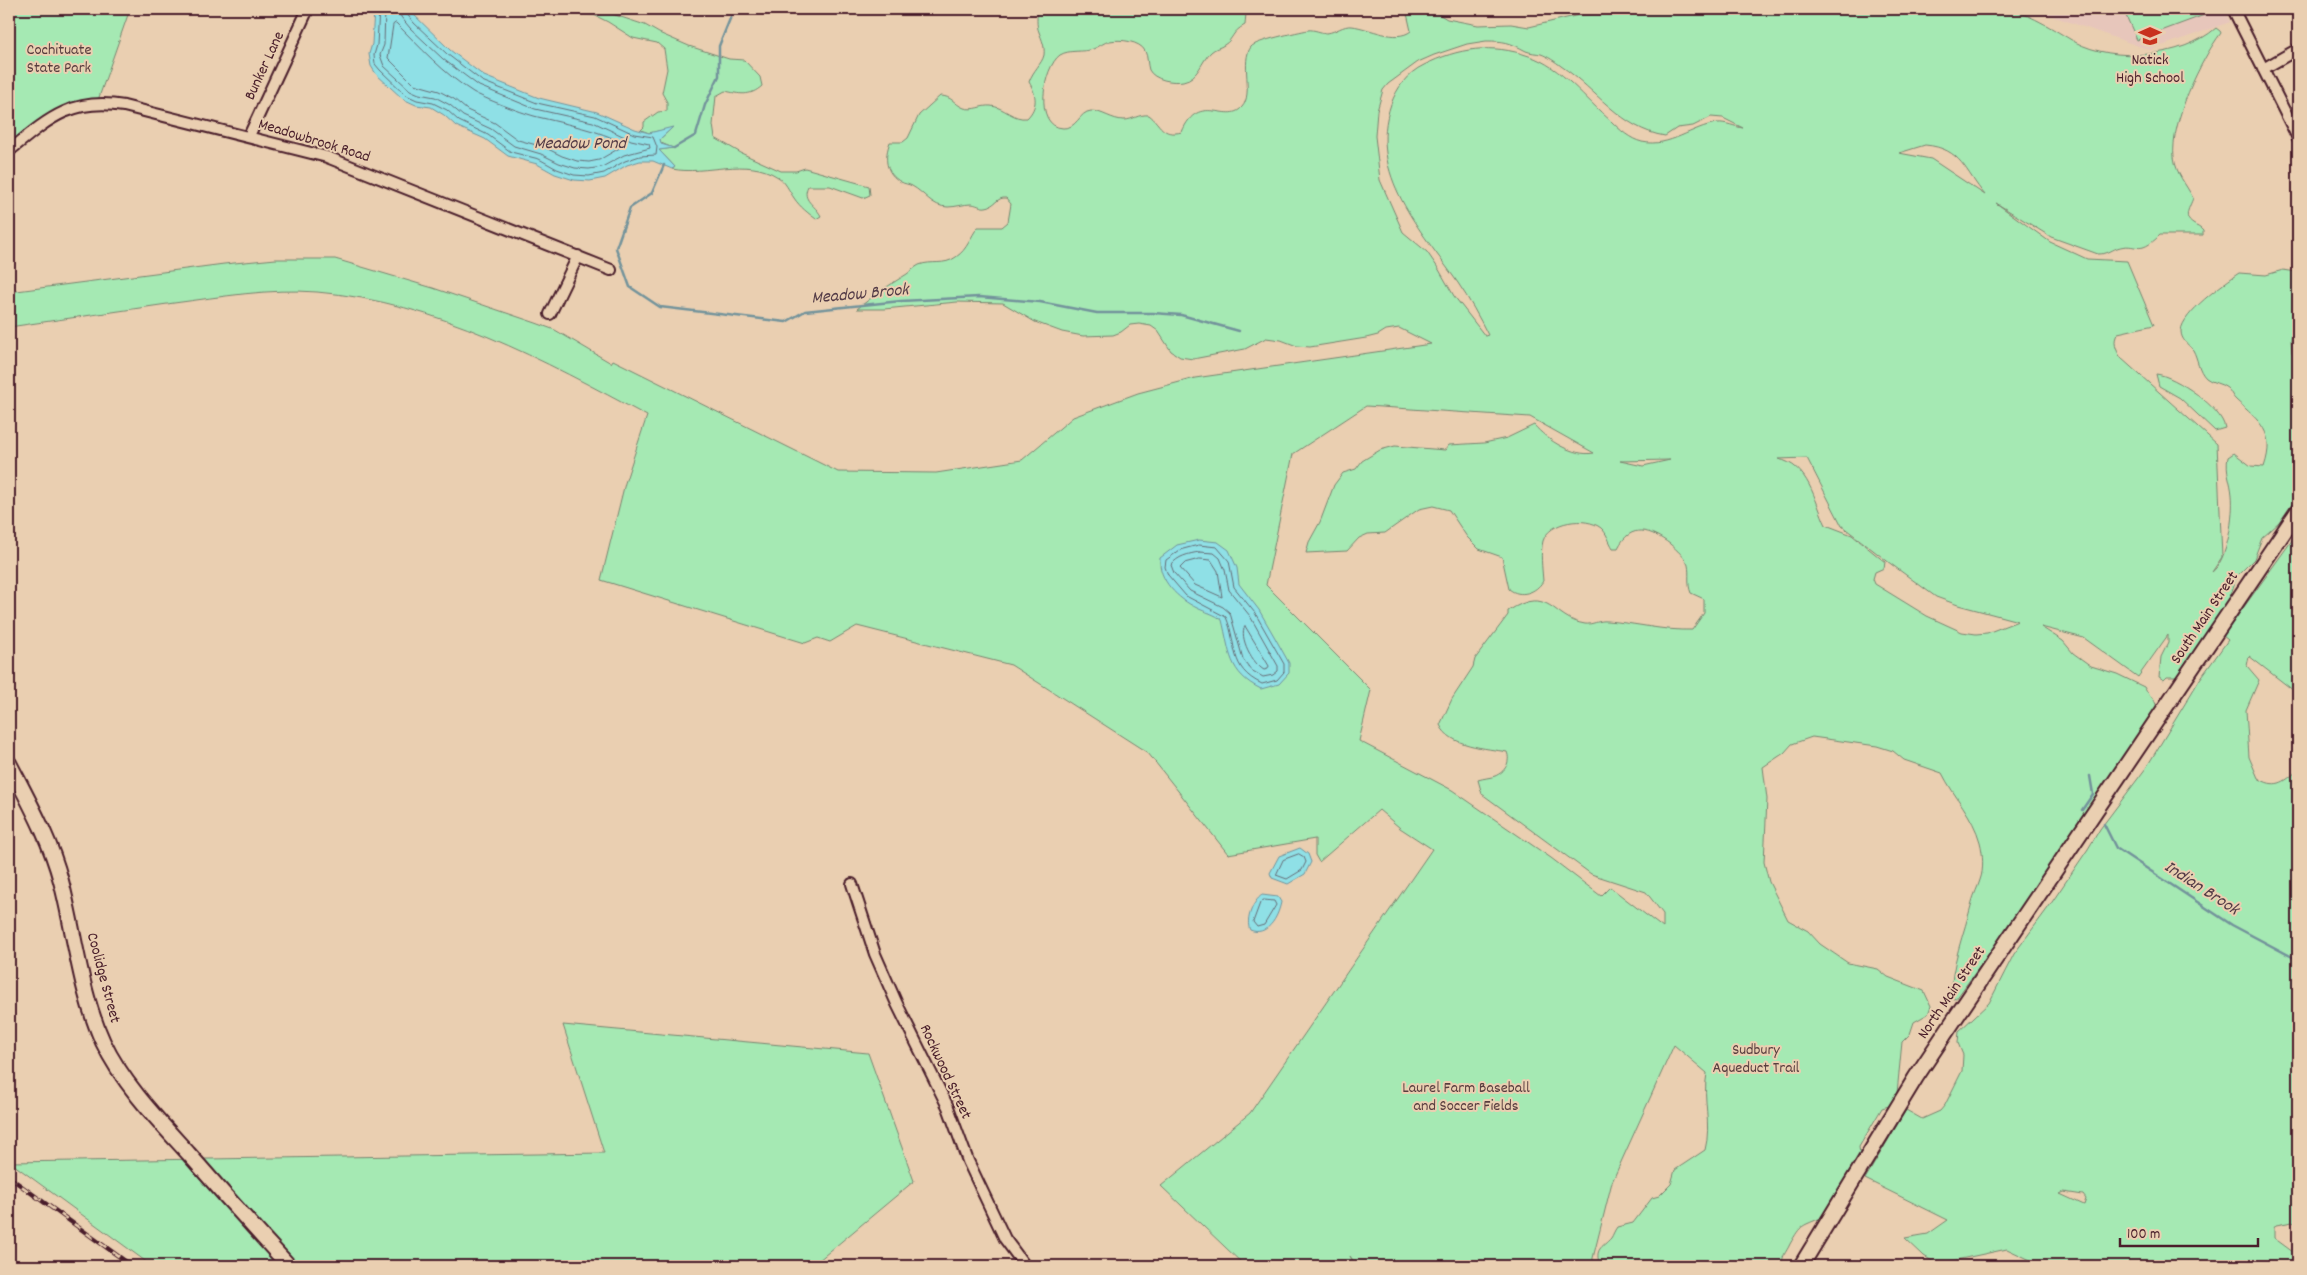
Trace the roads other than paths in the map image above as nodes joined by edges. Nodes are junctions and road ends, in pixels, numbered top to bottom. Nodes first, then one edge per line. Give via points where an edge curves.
1 (308, 9) edge
2 (2233, 9) edge
3 (2298, 49) edge
4 (2263, 69) junction
5 (249, 136) junction
6 (2298, 138) edge
7 (9, 151) edge
8 (578, 256) junction
9 (611, 270) dead end
10 (550, 314) dead end
11 (2298, 511) edge
12 (2141, 745) joint
13 (9, 763) edge
14 (852, 884) dead end
15 (289, 1266) edge
16 (1024, 1266) edge
17 (1801, 1266) edge

1 - 5 street, Bunker Lane
2 - 4 street
3 - 4 street
4 - 6 street
5 - 7 street, Meadowbrook Road via 124,106 97,103 60,113
5 - 8 street, Meadowbrook Road via 349,164
8 - 9 street, Meadowbrook Road
8 - 10 street
11 - 12 main road, South Main Street
12 - 17 main road, North Main Street via 1931,1054
13 - 15 main road, Coolidge Street via 54,859 88,1002 110,1056 151,1112
14 - 16 street, Rockwood Street via 875,954 897,1004 948,1107 968,1160 1005,1239

